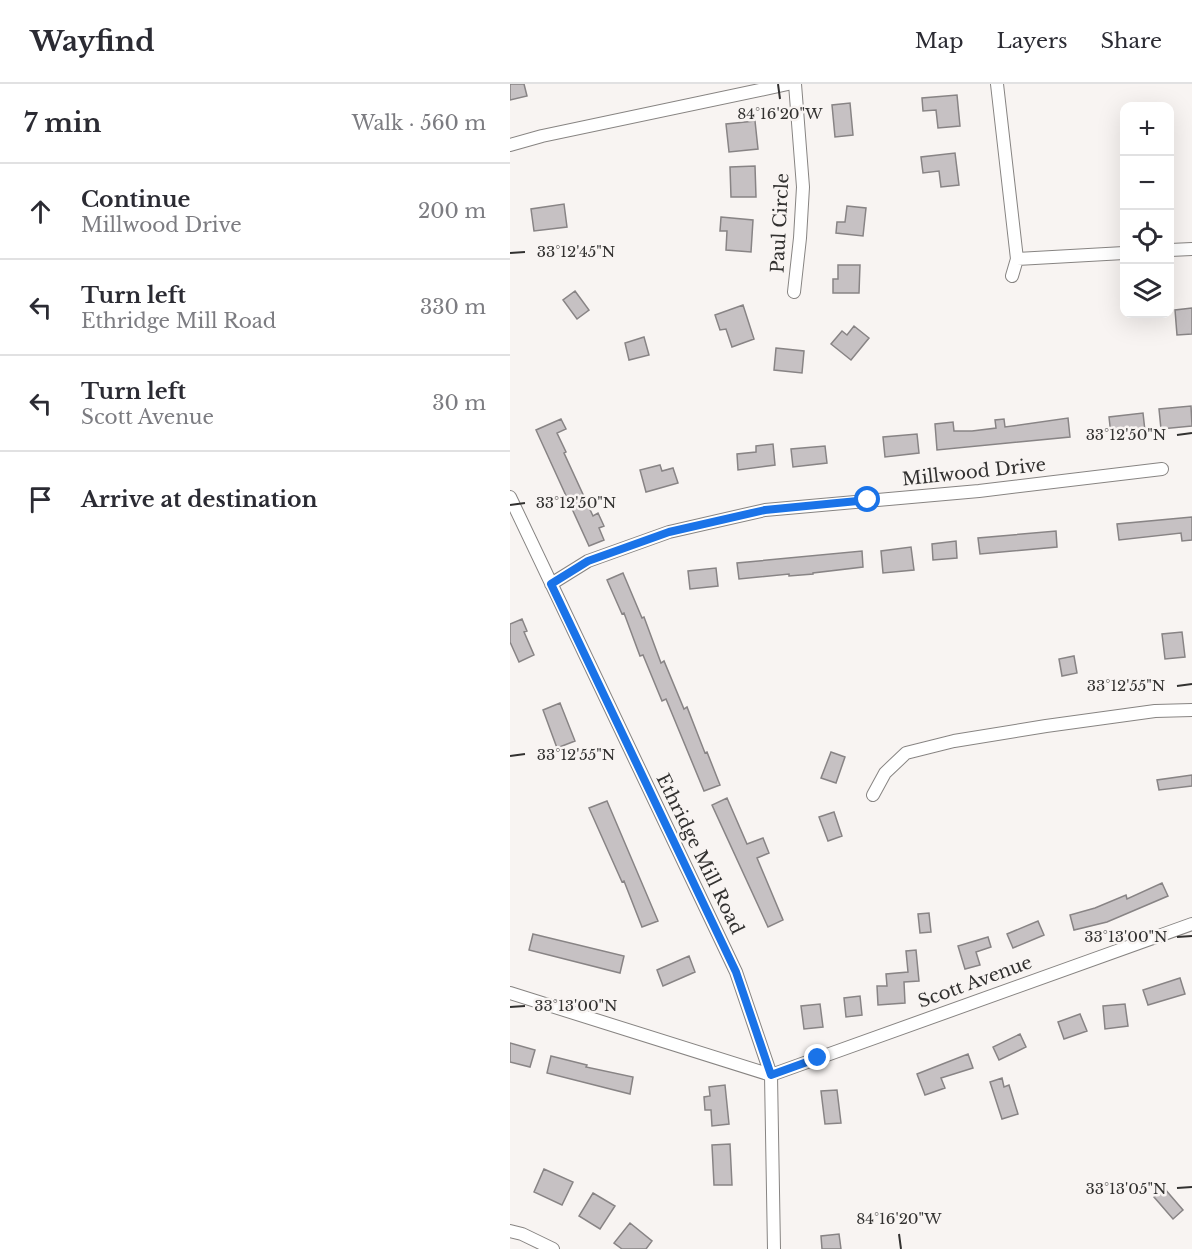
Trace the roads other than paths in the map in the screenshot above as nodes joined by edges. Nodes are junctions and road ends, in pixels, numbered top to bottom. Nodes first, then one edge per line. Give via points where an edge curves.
1 (788, 84) edge
2 (795, 84) edge
3 (997, 84) edge
4 (510, 146) edge
5 (1192, 249) edge
6 (1174, 250) edge
7 (1120, 253) edge
8 (1017, 259) junction
9 (1012, 276) dead end
10 (794, 292) dead end
11 (1162, 469) dead end
12 (510, 497) edge
13 (551, 584) junction
14 (1192, 710) edge
15 (873, 795) dead end
16 (1192, 924) edge
17 (510, 993) edge
18 (771, 1075) junction
19 (510, 1231) edge
20 (553, 1249) edge
21 (774, 1249) edge

1 - 4 street
2 - 10 street, Paul Circle via 803,188
3 - 8 street
5 - 6 street
7 - 8 street
8 - 9 street
11 - 13 street, Millwood Drive via 979,491 765,510 669,532 588,561
12 - 13 street, Ethridge Mill Road
13 - 18 street, Ethridge Mill Road via 736,972
14 - 15 street via 1155,711 1046,726 906,753 885,773
16 - 18 street, Scott Avenue
17 - 18 street
18 - 21 street, Ethridge Mill Road
19 - 20 street

